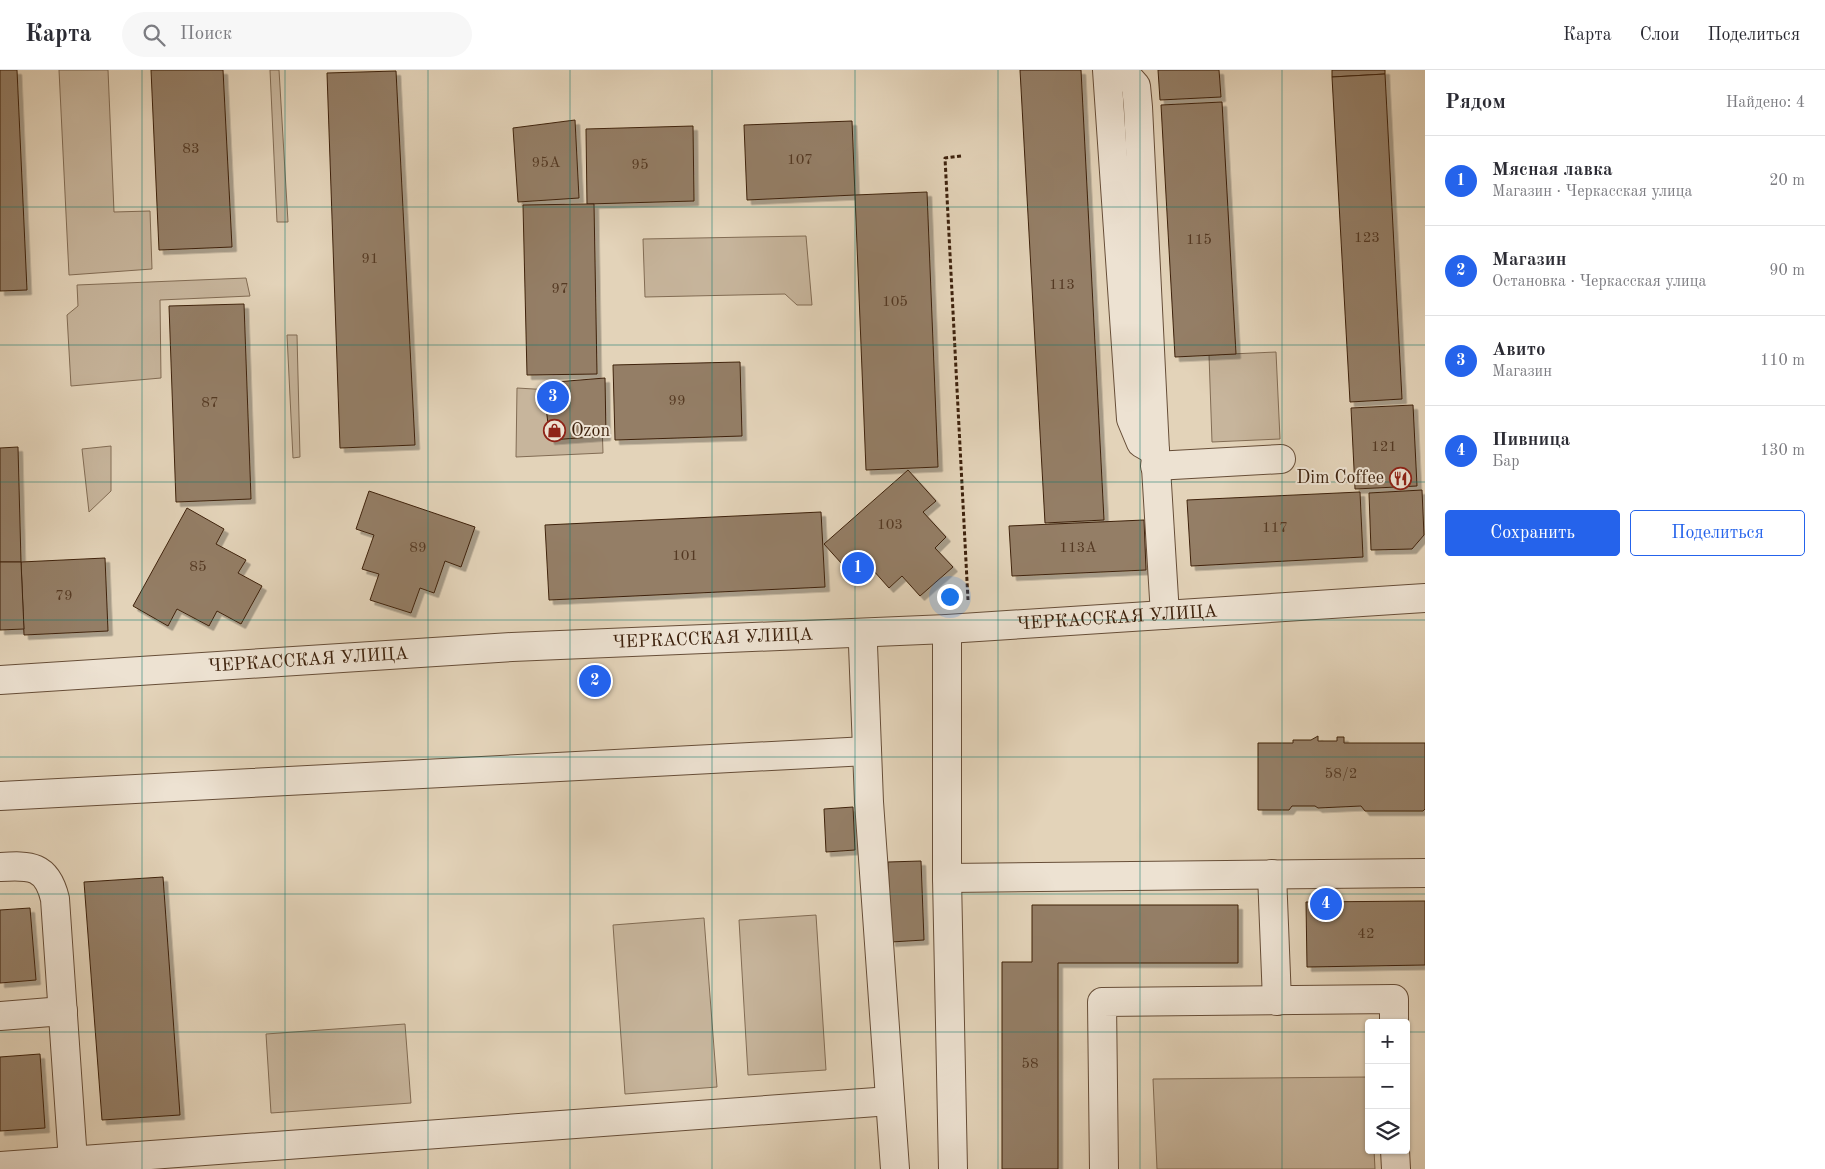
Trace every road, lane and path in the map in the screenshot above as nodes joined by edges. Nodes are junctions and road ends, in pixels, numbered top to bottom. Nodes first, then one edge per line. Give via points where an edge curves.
1 (1107, 70) edge
2 (1122, 70) edge
3 (961, 156) dead end
4 (1129, 206) junction
5 (1155, 458) junction
6 (1282, 459) dead end
7 (1425, 598) edge
8 (968, 606) dead end
9 (1165, 615) junction
10 (947, 629) junction
11 (863, 645) dead end
12 (0, 680) edge
13 (867, 751) junction
14 (0, 796) edge
15 (0, 867) edge
16 (1425, 872) edge
17 (1272, 874) junction
18 (947, 878) junction
19 (1277, 1001) junction
20 (63, 1011) junction
21 (0, 1016) edge
22 (1394, 1019) edge
23 (890, 1101) junction
24 (1396, 1154) edge
25 (73, 1161) junction
26 (0, 1166) edge
27 (895, 1169) edge
28 (953, 1169) edge
29 (1104, 1169) edge
30 (1396, 1169) edge

1 - 4 street
2 - 4 street via 1136,86
3 - 8 path via 945,158
4 - 5 street via 1131,419 1141,443
5 - 6 street
5 - 9 street
7 - 9 street, ЧЕРКАССКАЯ УЛИЦА
9 - 10 street, ЧЕРКАССКАЯ УЛИЦА
10 - 12 street, ЧЕРКАССКАЯ УЛИЦА via 512,647
10 - 18 street
11 - 13 street
13 - 14 street
13 - 23 street
15 - 20 street via 36,868 52,885
16 - 17 street
17 - 18 street
17 - 19 street
18 - 28 street
19 - 22 street via 1394,999
19 - 29 street via 1102,1002
20 - 21 street
20 - 25 street
23 - 25 street
23 - 27 street
24 - 30 street
25 - 26 street

